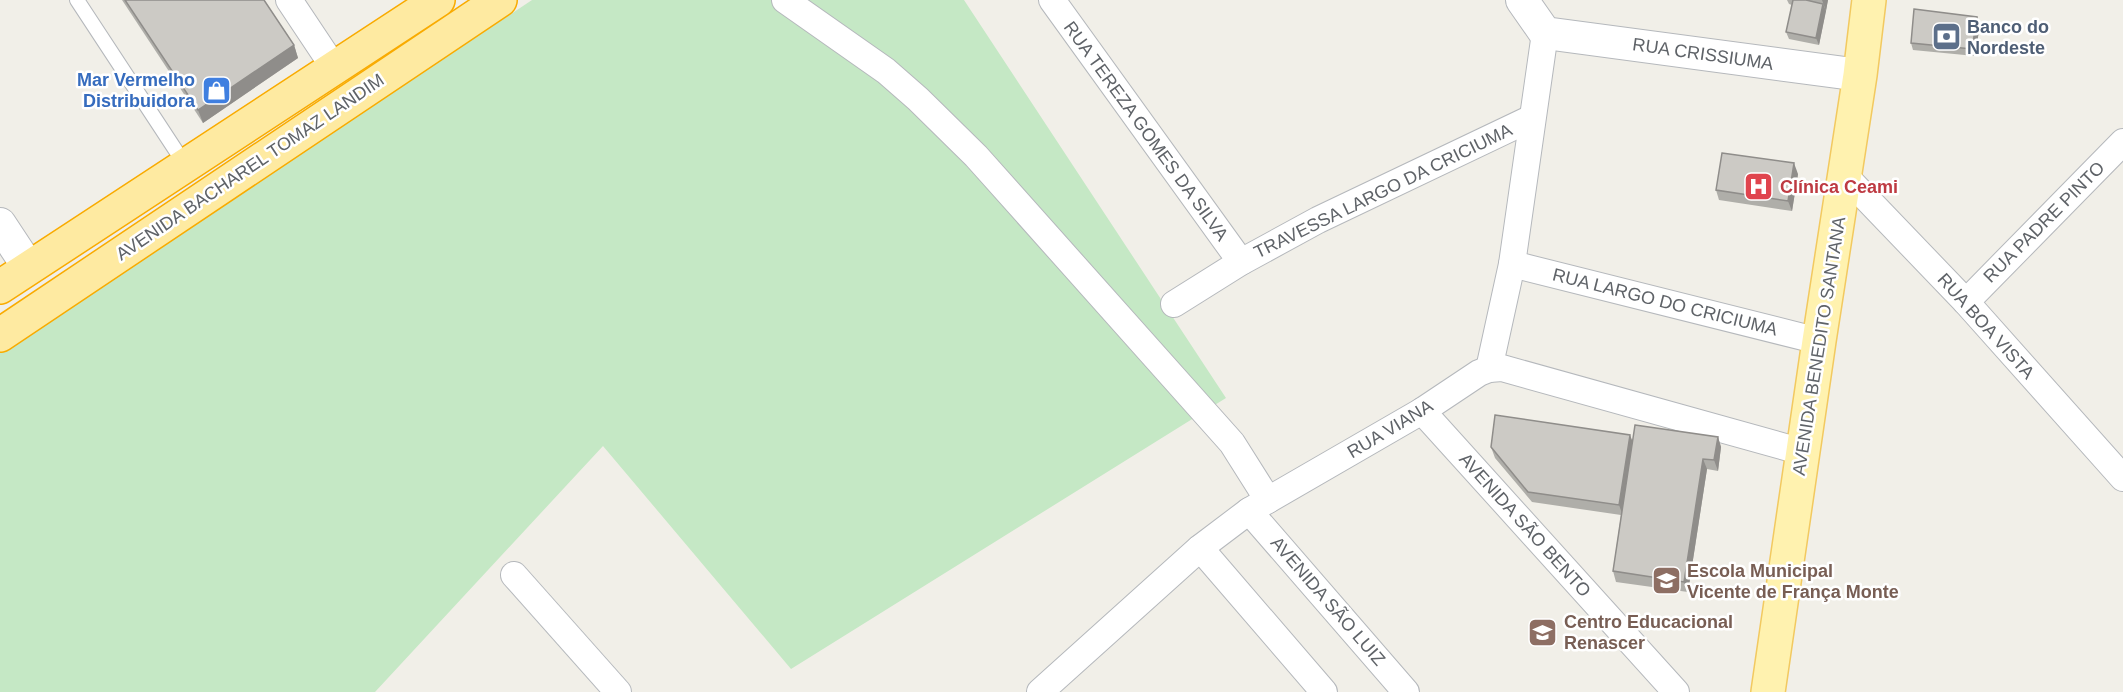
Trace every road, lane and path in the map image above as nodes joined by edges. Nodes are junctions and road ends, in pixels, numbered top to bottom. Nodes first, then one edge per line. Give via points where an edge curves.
1 (77, 0) edge
2 (289, 0) edge
3 (438, 0) edge
4 (500, 0) edge
5 (785, 0) edge
6 (1052, 0) edge
7 (1522, 0) edge
8 (1871, 2) edge
9 (1545, 33) junction
10 (335, 69) junction
11 (1860, 75) junction
12 (1532, 118) junction
13 (2123, 142) edge
14 (186, 166) junction
15 (1846, 177) junction
16 (0, 224) edge
17 (1240, 262) junction
18 (1512, 264) junction
19 (29, 268) junction
20 (0, 287) edge
21 (1966, 302) junction
22 (1174, 304) dead end
23 (0, 334) edge
24 (1819, 341) junction
25 (1489, 369) junction
26 (1422, 411) junction
27 (1803, 452) junction
28 (2123, 478) edge
29 (1259, 505) junction
30 (1200, 548) junction
31 (514, 575) dead end
32 (618, 692) edge
33 (1040, 692) edge
34 (1324, 692) edge
35 (1406, 692) edge
36 (1676, 692) edge
37 (1768, 692) edge

1 - 14 lane
2 - 10 street
3 - 10 highway, AVENIDA BACHAREL TOMAZ LANDIM
4 - 23 highway, AVENIDA BACHAREL TOMAZ LANDIM
5 - 29 street, AVENIDA SÃO LUIZ via 886,71 976,156 1232,443
6 - 17 street, RUA TEREZA GOMES DA SILVA
7 - 9 street
8 - 11 main road, AVENIDA BENEDITO SANTANA
9 - 11 street, RUA CRISSIUMA
9 - 12 street
10 - 14 highway, AVENIDA BACHAREL TOMAZ LANDIM
11 - 15 main road, AVENIDA BENEDITO SANTANA
12 - 17 street, TRAVESSA LARGO DA CRICIUMA via 1318,220
12 - 18 street
13 - 21 street, RUA PADRE PINTO
14 - 19 highway, AVENIDA BACHAREL TOMAZ LANDIM
15 - 21 street, RUA BOA VISTA
15 - 24 main road, AVENIDA BENEDITO SANTANA
16 - 19 street
17 - 22 street, TRAVESSA LARGO DA CRICIUMA
18 - 24 street, RUA LARGO DO CRICIUMA
18 - 25 street
19 - 20 highway, AVENIDA BACHAREL TOMAZ LANDIM
21 - 28 street, RUA BOA VISTA
24 - 27 main road, AVENIDA BENEDITO SANTANA
25 - 26 street, RUA VIANA
25 - 27 street via 1502,368
26 - 29 street, RUA VIANA
26 - 36 street, AVENIDA SÃO BENTO
27 - 37 main road, AVENIDA BENEDITO SANTANA
29 - 30 street, RUA VIANA
29 - 35 street, AVENIDA SÃO LUIZ
30 - 33 street, RUA VIANA
30 - 34 street
31 - 32 street

